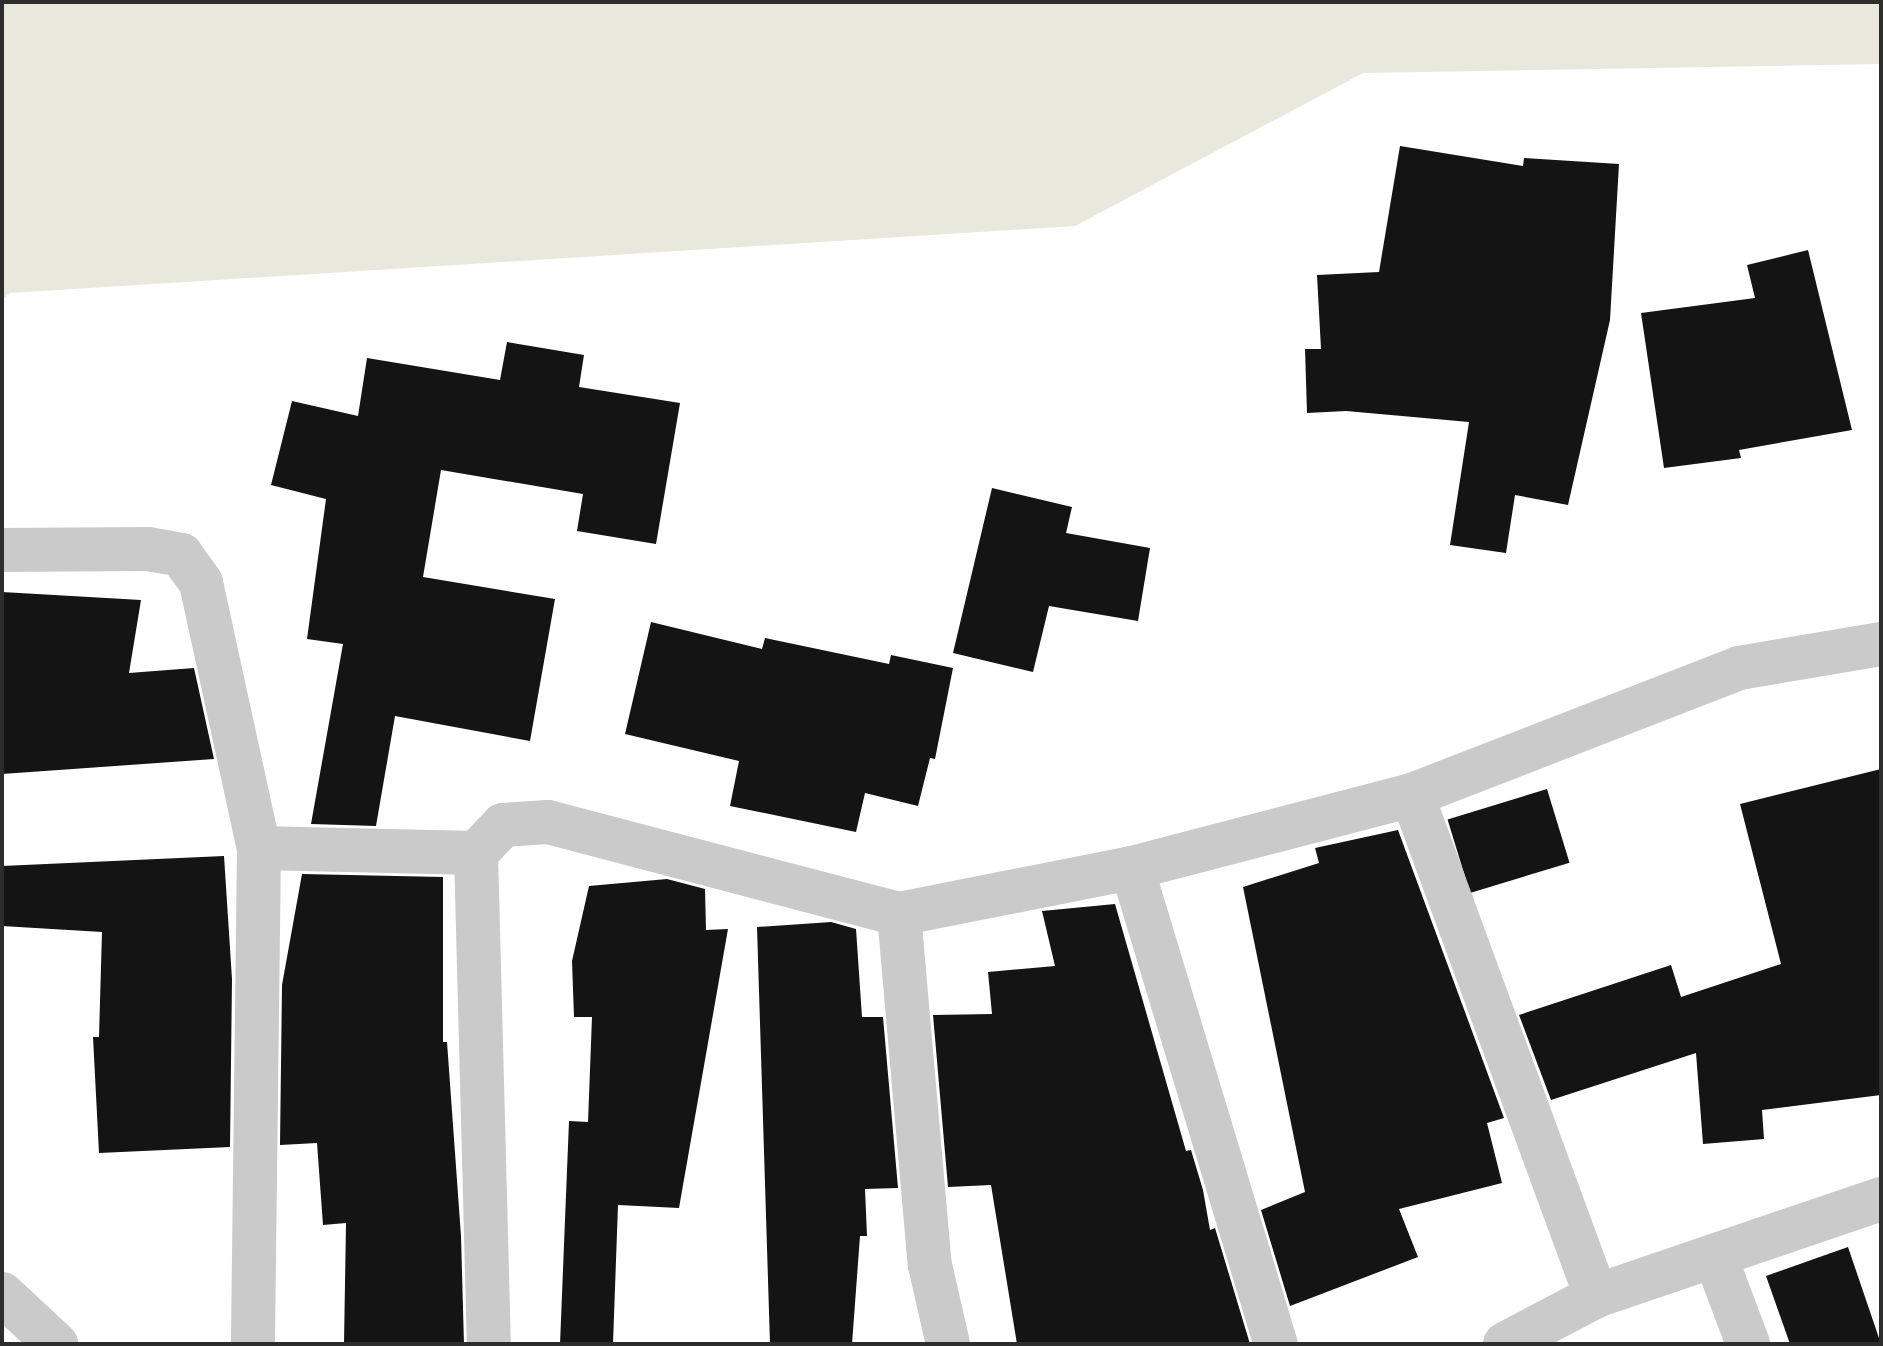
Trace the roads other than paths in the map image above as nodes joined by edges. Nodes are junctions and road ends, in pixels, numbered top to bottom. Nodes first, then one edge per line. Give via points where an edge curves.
1 (2, 550) edge
2 (1881, 644) edge
3 (1412, 795) junction
4 (259, 848) junction
5 (476, 853) junction
6 (1132, 868) junction
7 (899, 914) junction
8 (1881, 1199) edge
9 (1715, 1256) junction
10 (2, 1294) edge
11 (1596, 1296) junction
12 (56, 1344) edge
13 (253, 1344) edge
14 (489, 1344) edge
15 (948, 1344) edge
16 (1276, 1344) edge
17 (1505, 1344) edge
18 (1748, 1344) edge

1 - 4 street via 148,549 181,555 201,583
2 - 3 street via 1739,668
3 - 6 street
3 - 11 street
4 - 5 street
4 - 13 street
5 - 7 street via 503,825 548,822
5 - 14 street
6 - 7 street
6 - 16 street
7 - 15 street via 930,1265
8 - 9 street
9 - 11 street
9 - 18 street
10 - 12 street
11 - 17 street

